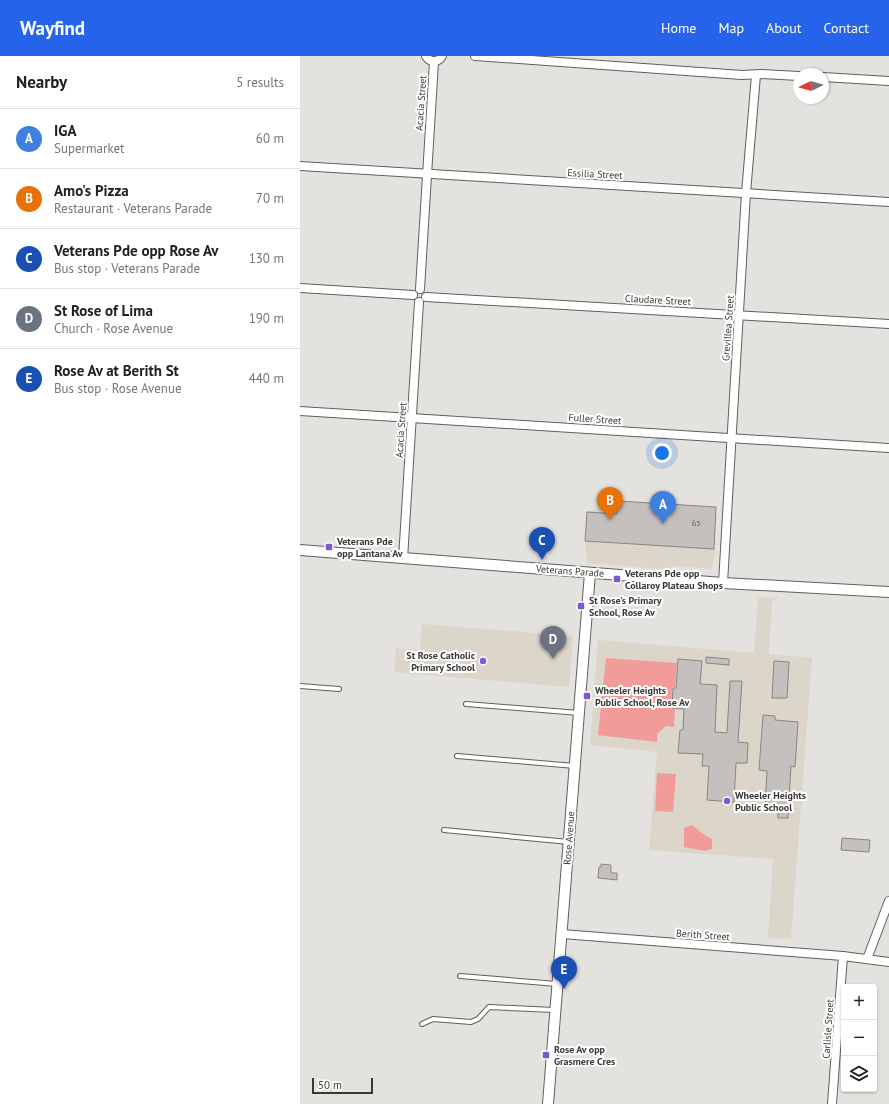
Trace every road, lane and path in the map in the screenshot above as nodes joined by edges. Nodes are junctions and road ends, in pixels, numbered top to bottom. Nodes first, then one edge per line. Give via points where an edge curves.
1 (426, 56) edge
2 (442, 56) edge
3 (475, 56) edge
4 (434, 62) junction
5 (756, 74) junction
6 (793, 76) edge
7 (829, 77) edge
8 (889, 81) edge
9 (300, 166) edge
10 (426, 174) junction
11 (746, 193) junction
12 (889, 202) edge
13 (300, 288) edge
14 (420, 290) junction
15 (413, 295) junction
16 (426, 297) junction
17 (419, 302) junction
18 (739, 315) junction
19 (889, 324) edge
20 (300, 411) edge
21 (412, 418) junction
22 (731, 438) junction
23 (889, 448) edge
24 (300, 550) edge
25 (403, 559) junction
26 (590, 573) junction
27 (723, 583) junction
28 (889, 592) edge
29 (300, 686) edge
30 (339, 690) dead end
31 (466, 704) dead end
32 (579, 713) junction
33 (457, 756) dead end
34 (575, 766) junction
35 (444, 830) dead end
36 (569, 842) junction
37 (889, 901) edge
38 (562, 934) junction
39 (843, 956) junction
40 (867, 959) junction
41 (889, 962) edge
42 (460, 976) dead end
43 (558, 984) junction
44 (556, 1010) junction
45 (422, 1024) dead end
46 (548, 1104) edge
47 (832, 1104) edge

1 - 4 street
2 - 4 street
3 - 5 street
4 - 10 street, Acacia Street
5 - 6 street
5 - 11 street, Grevillea Street
7 - 8 street
9 - 10 street, Essilia Street
10 - 11 street, Essilia Street
10 - 14 street, Acacia Street
11 - 12 street, Essilia Street
11 - 18 street, Grevillea Street
13 - 15 street
14 - 15 street via 416,290
14 - 16 street via 424,291
15 - 17 street via 415,301
16 - 17 street
16 - 18 street, Claudare Street
17 - 21 street, Acacia Street
18 - 19 street, Claudare Street
18 - 22 street, Grevillea Street
20 - 21 street, Fuller Street
21 - 22 street, Fuller Street
21 - 25 street, Acacia Street
22 - 23 street, Fuller Street
22 - 27 street, Grevillea Street
24 - 25 street, Veterans Parade
25 - 26 street, Veterans Parade
26 - 27 street, Veterans Parade
26 - 32 street, Rose Avenue
27 - 28 street, Veterans Parade
29 - 30 lane
31 - 32 lane
32 - 34 street, Rose Avenue
33 - 34 lane
34 - 36 street, Rose Avenue
35 - 36 lane
36 - 38 street, Rose Avenue
37 - 40 street
38 - 39 street, Berith Street
38 - 43 street, Rose Avenue
39 - 40 street, Berith Street
39 - 47 street, Carlisle Street
40 - 41 street, Berith Street
42 - 43 lane
43 - 44 street, Rose Avenue
44 - 45 lane via 489,1007 478,1019 471,1022 433,1019
44 - 46 street, Rose Avenue

